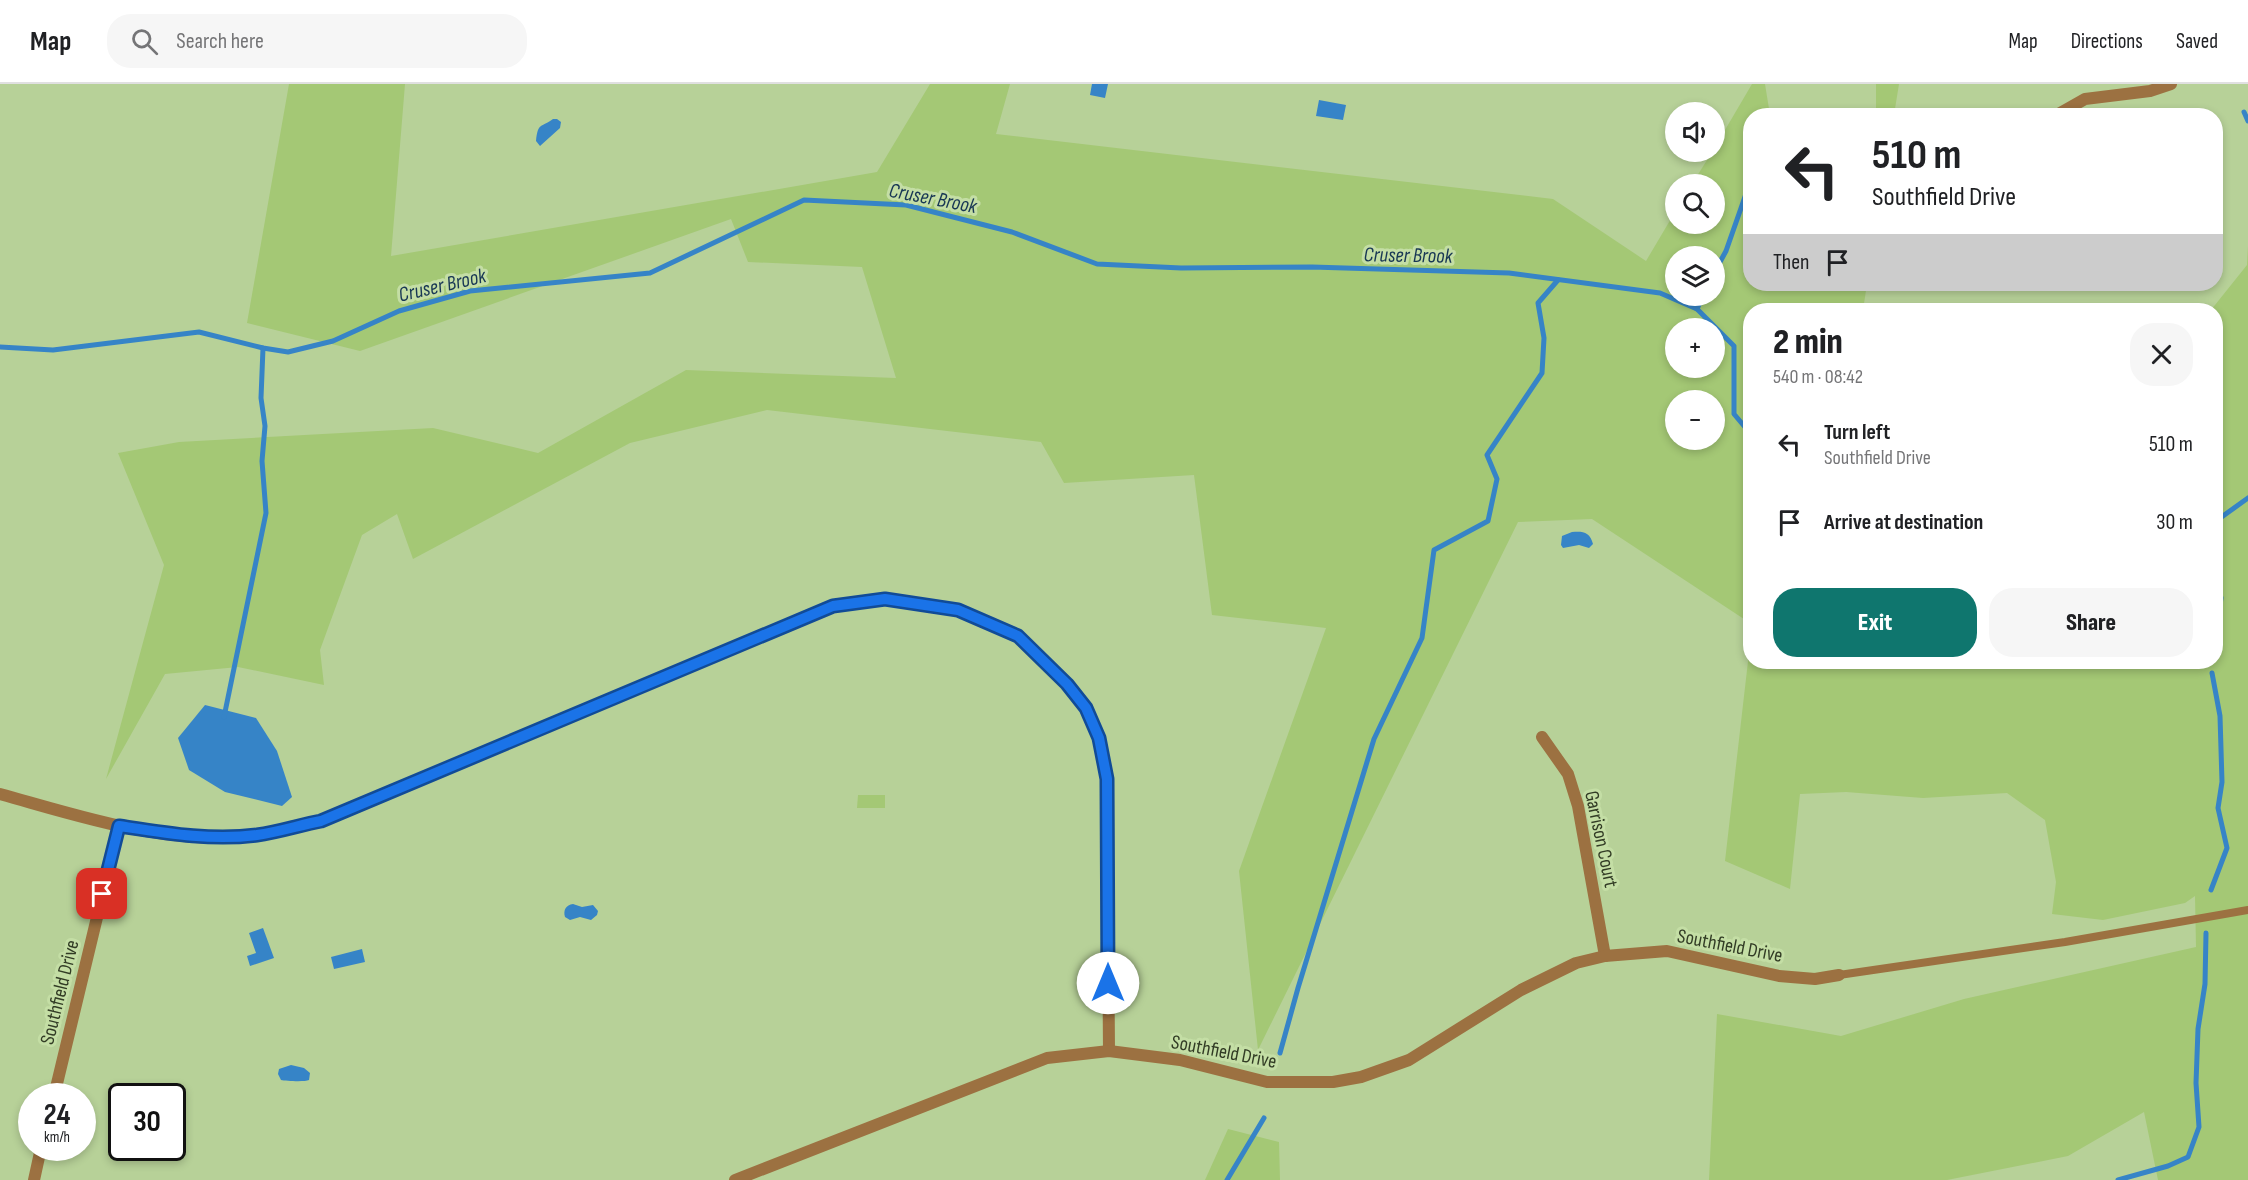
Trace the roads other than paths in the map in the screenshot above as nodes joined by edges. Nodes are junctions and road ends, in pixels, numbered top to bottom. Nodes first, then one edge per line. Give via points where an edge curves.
1 (2171, 84) edge
2 (2069, 108) edge
3 (1542, 737) dead end
4 (0, 794) edge
5 (119, 826) junction
6 (2248, 910) edge
7 (1605, 956) junction
8 (1839, 975) joint
9 (1109, 1051) junction
10 (57, 1083) edge
11 (38, 1161) edge
12 (34, 1180) edge
13 (735, 1180) edge

1 - 2 street via 2150,91 2085,99
3 - 7 street, Garrison Court via 1568,774 1578,806
4 - 5 street
5 - 9 street via 182,836 219,837 258,835 321,821 833,606 885,599 958,610 1018,636 1067,684 1086,708 1099,738 1107,779
5 - 10 street, Southfield Drive
6 - 8 lane
7 - 8 street, Southfield Drive via 1667,951 1779,976 1815,979
7 - 9 street, Southfield Drive via 1576,963 1521,990 1409,1060 1361,1077 1333,1082 1267,1082 1180,1060
9 - 13 street, Southfield Drive via 1047,1058 1017,1068
11 - 12 street

